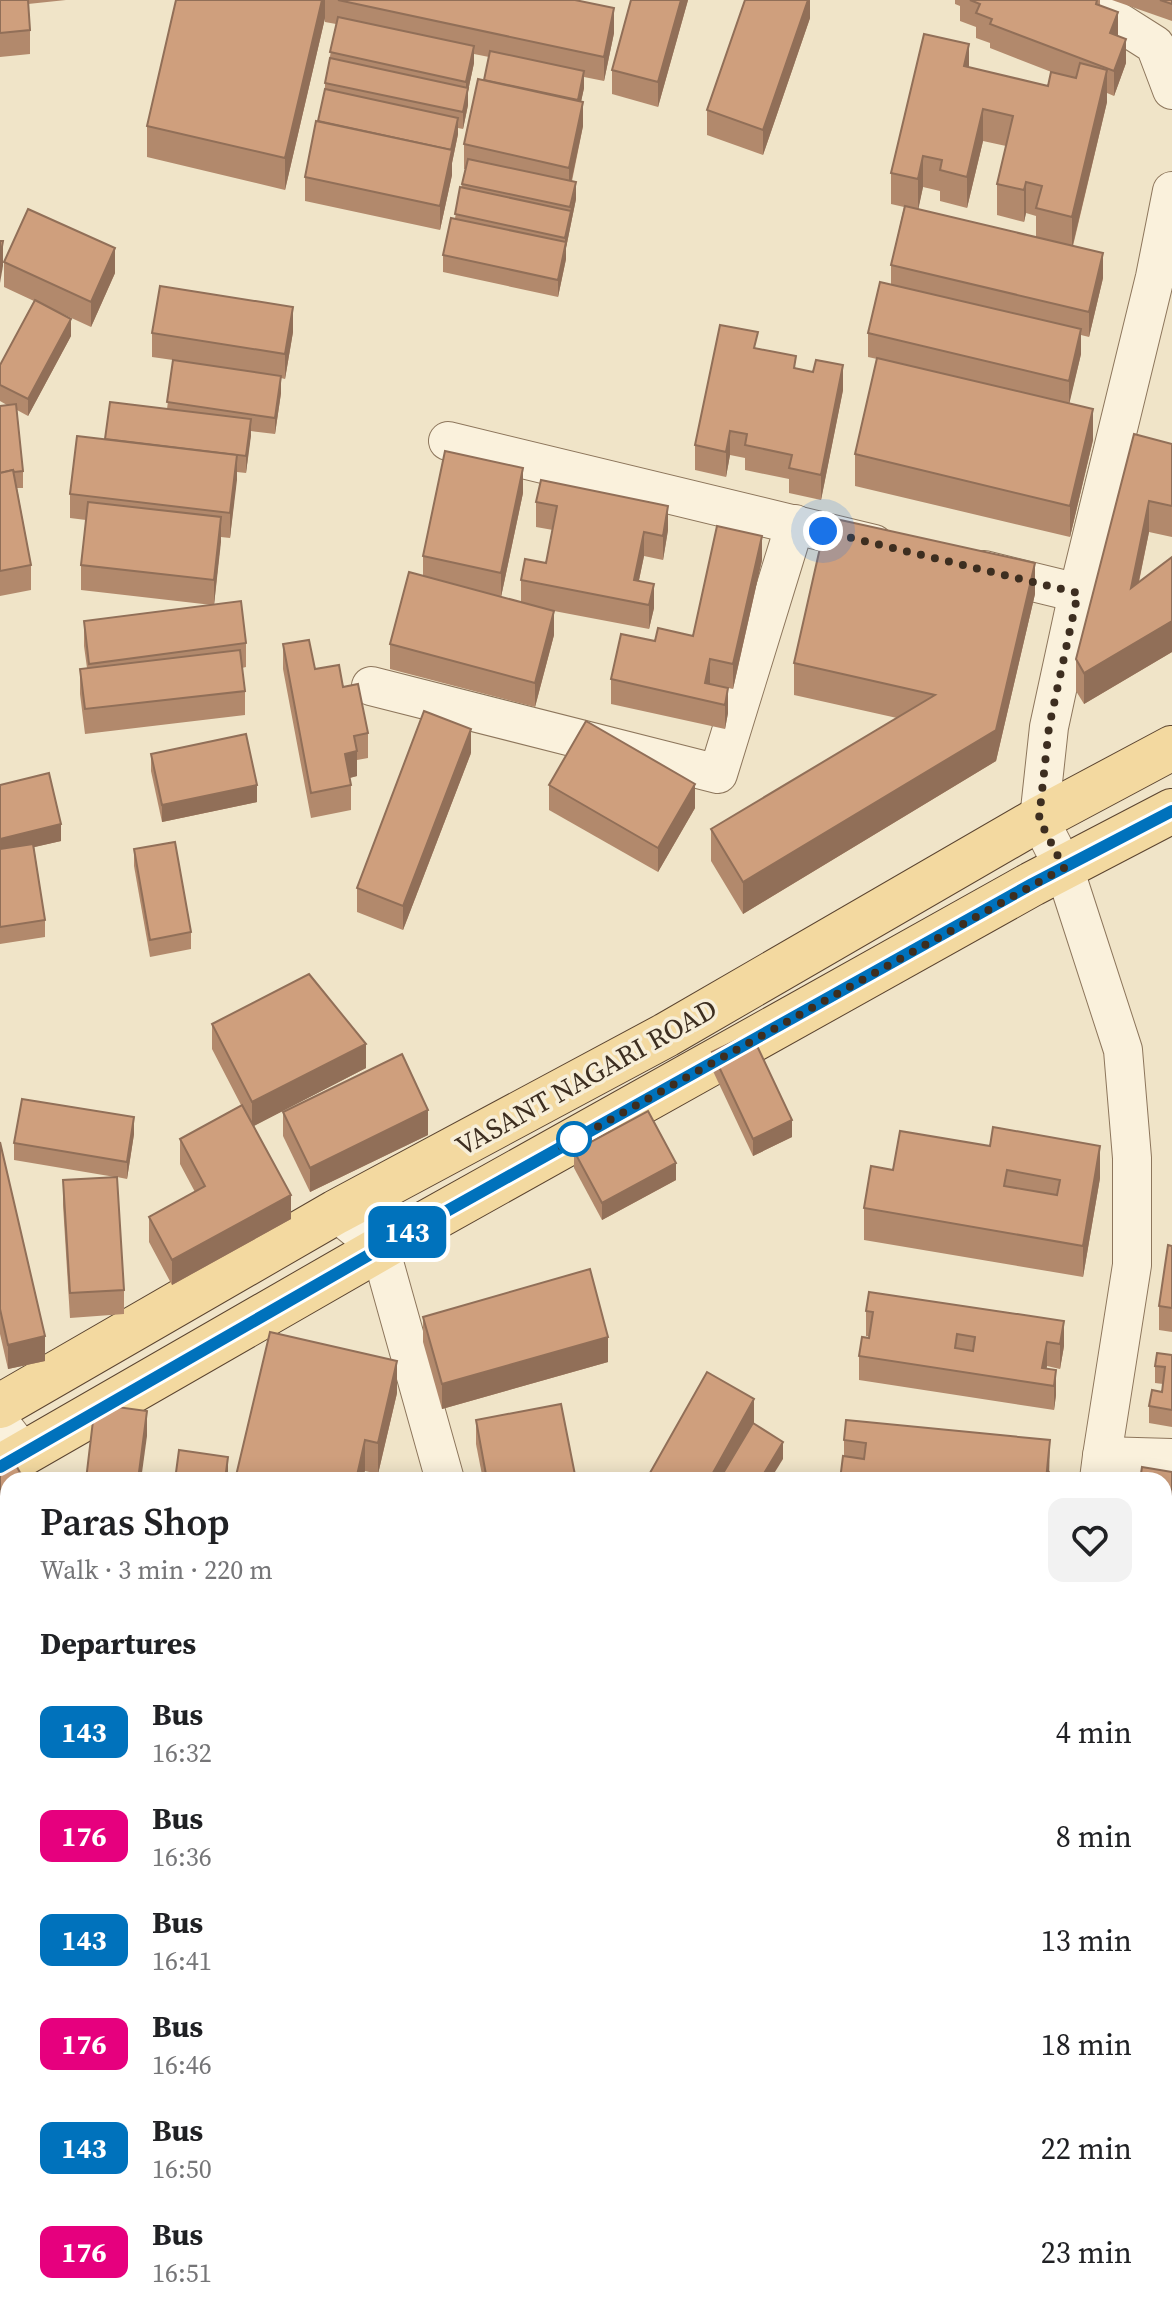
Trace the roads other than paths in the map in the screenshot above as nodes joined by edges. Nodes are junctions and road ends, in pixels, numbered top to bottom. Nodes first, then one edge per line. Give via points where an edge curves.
1 (1094, 3) edge
2 (1172, 90) edge
3 (1172, 191) edge
4 (448, 441) dead end
5 (795, 524) junction
6 (1078, 593) junction
7 (371, 686) dead end
8 (1172, 748) edge
9 (1172, 811) edge
10 (1039, 819) junction
11 (1064, 868) junction
12 (336, 1212) junction
13 (380, 1248) junction
14 (0, 1406) edge
15 (8, 1448) edge
16 (1172, 1458) edge
17 (1100, 1468) edge
18 (443, 1472) edge

1 - 2 street via 1155,45
3 - 6 street
4 - 5 street
5 - 6 street
5 - 7 street via 718,774
6 - 10 street via 1049,727
8 - 10 main road, VASANT NAGARI ROAD
9 - 11 main road, VASANT NAGARI ROAD
10 - 11 street
10 - 12 main road, VASANT NAGARI ROAD via 666,1035
11 - 13 main road, VASANT NAGARI ROAD
11 - 17 street via 1123,1050 1132,1158 1132,1265
12 - 13 street
12 - 14 main road, VASANT NAGARI ROAD
13 - 15 main road, VASANT NAGARI ROAD
13 - 18 street
16 - 17 street

